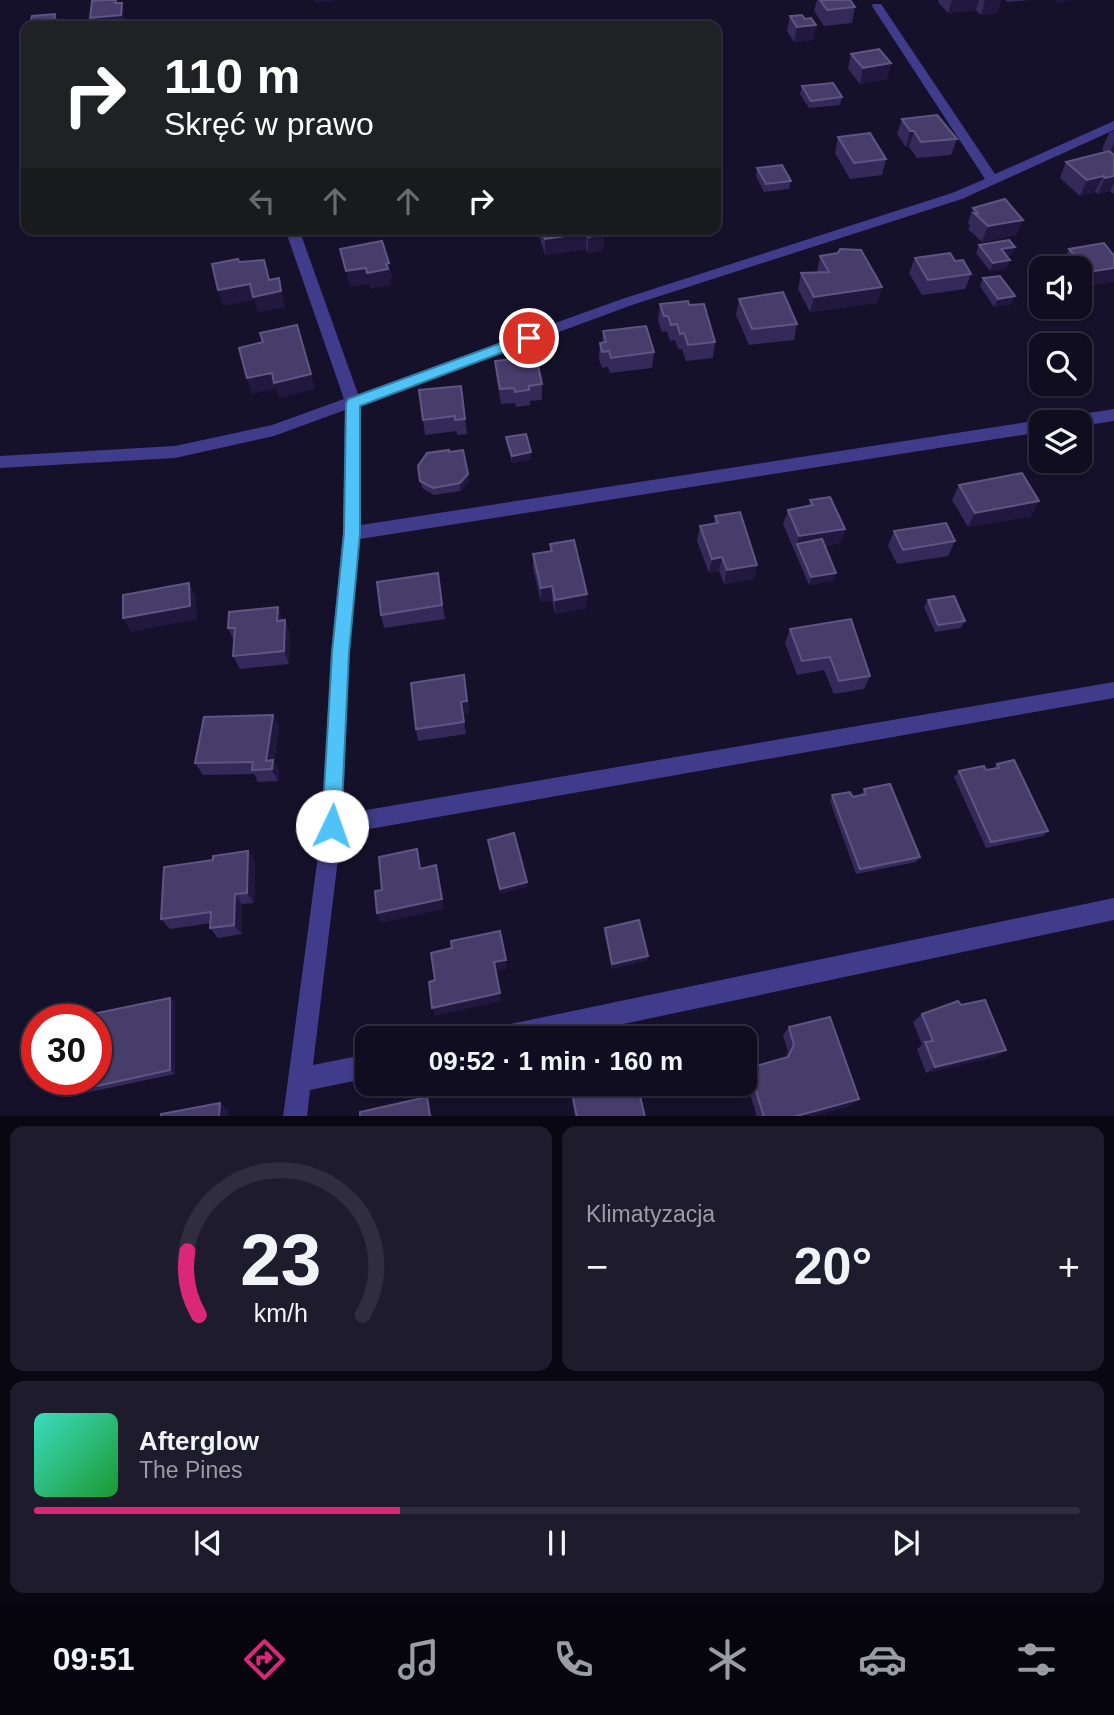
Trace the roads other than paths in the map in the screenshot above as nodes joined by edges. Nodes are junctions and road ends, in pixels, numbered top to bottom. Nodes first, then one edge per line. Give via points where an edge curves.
1 (877, 6) dead end
2 (1114, 125) edge
3 (993, 181) junction
4 (294, 235) edge
5 (353, 403) junction
6 (1114, 415) edge
7 (1092, 418) edge
8 (1029, 428) edge
9 (0, 462) edge
10 (352, 533) junction
11 (1114, 690) edge
12 (332, 826) junction
13 (1114, 909) edge
14 (558, 1026) edge
15 (355, 1069) edge
16 (299, 1080) junction
17 (295, 1116) edge

1 - 3 street
2 - 3 street
3 - 5 street via 627,302
4 - 5 street
5 - 9 street via 275,430 175,452
5 - 10 street
6 - 7 street
8 - 10 street
10 - 12 street via 340,653
11 - 12 street
12 - 16 street
13 - 14 street
15 - 16 street
16 - 17 street

